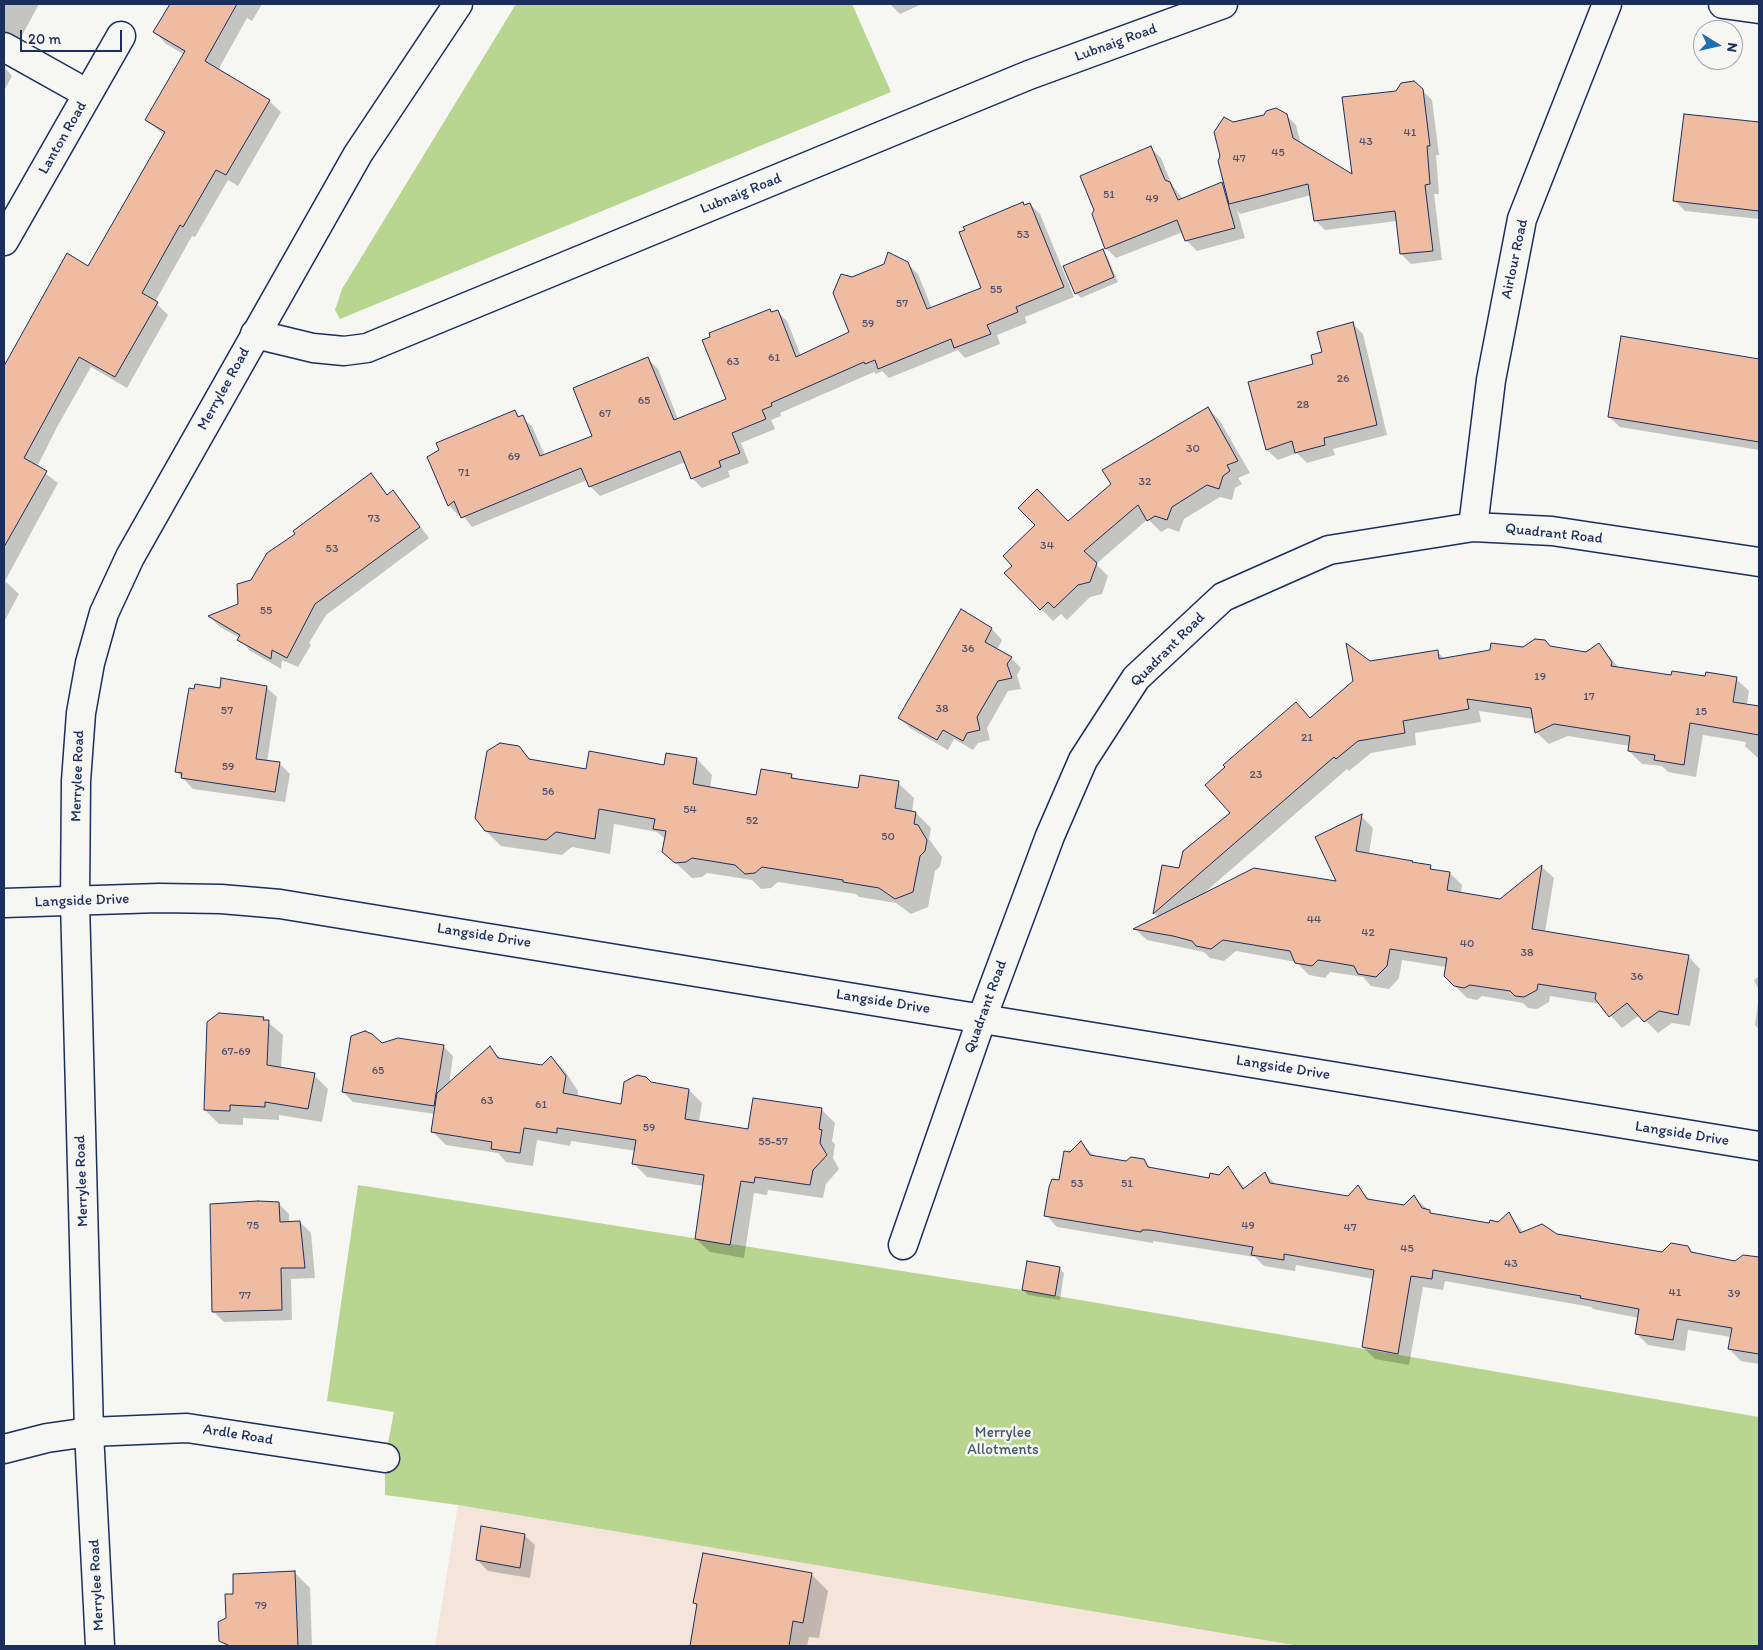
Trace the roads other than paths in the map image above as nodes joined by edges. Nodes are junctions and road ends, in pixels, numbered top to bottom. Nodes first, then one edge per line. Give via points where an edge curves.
1 (458, 4) edge
2 (1223, 4) edge
3 (1607, 4) edge
4 (1723, 4) edge
5 (1759, 9) edge
6 (121, 36) dead end
7 (4, 47) edge
8 (88, 94) junction
9 (4, 241) edge
10 (254, 334) junction
11 (1473, 527) junction
12 (1759, 562) edge
13 (75, 902) junction
14 (4, 903) edge
15 (982, 1018) junction
16 (1759, 1146) edge
17 (903, 1245) dead end
18 (89, 1432) junction
19 (4, 1449) edge
20 (385, 1458) dead end
21 (100, 1646) edge

1 - 10 street, Merrylee Road via 358,154
2 - 10 street, Lubnaig Road via 1029,75 367,348 344,351 314,348
3 - 11 street, Airlour Road via 1522,219 1491,380
4 - 5 street
6 - 8 street, Lanton Road
7 - 8 street
8 - 9 street, Lanton Road
10 - 13 street, Merrylee Road via 130,557 104,613 81,713 76,781
11 - 12 street, Quadrant Road via 1552,531
11 - 15 street, Quadrant Road via 1328,550 1223,597 1136,678 1084,760 1050,836
13 - 14 street, Langside Drive
13 - 15 street, Langside Drive via 159,898 280,904
13 - 18 street, Merrylee Road
15 - 16 street, Langside Drive
15 - 17 street, Quadrant Road
18 - 19 street, Ardle Road
18 - 20 street, Ardle Road via 187,1428
18 - 21 street, Merrylee Road

